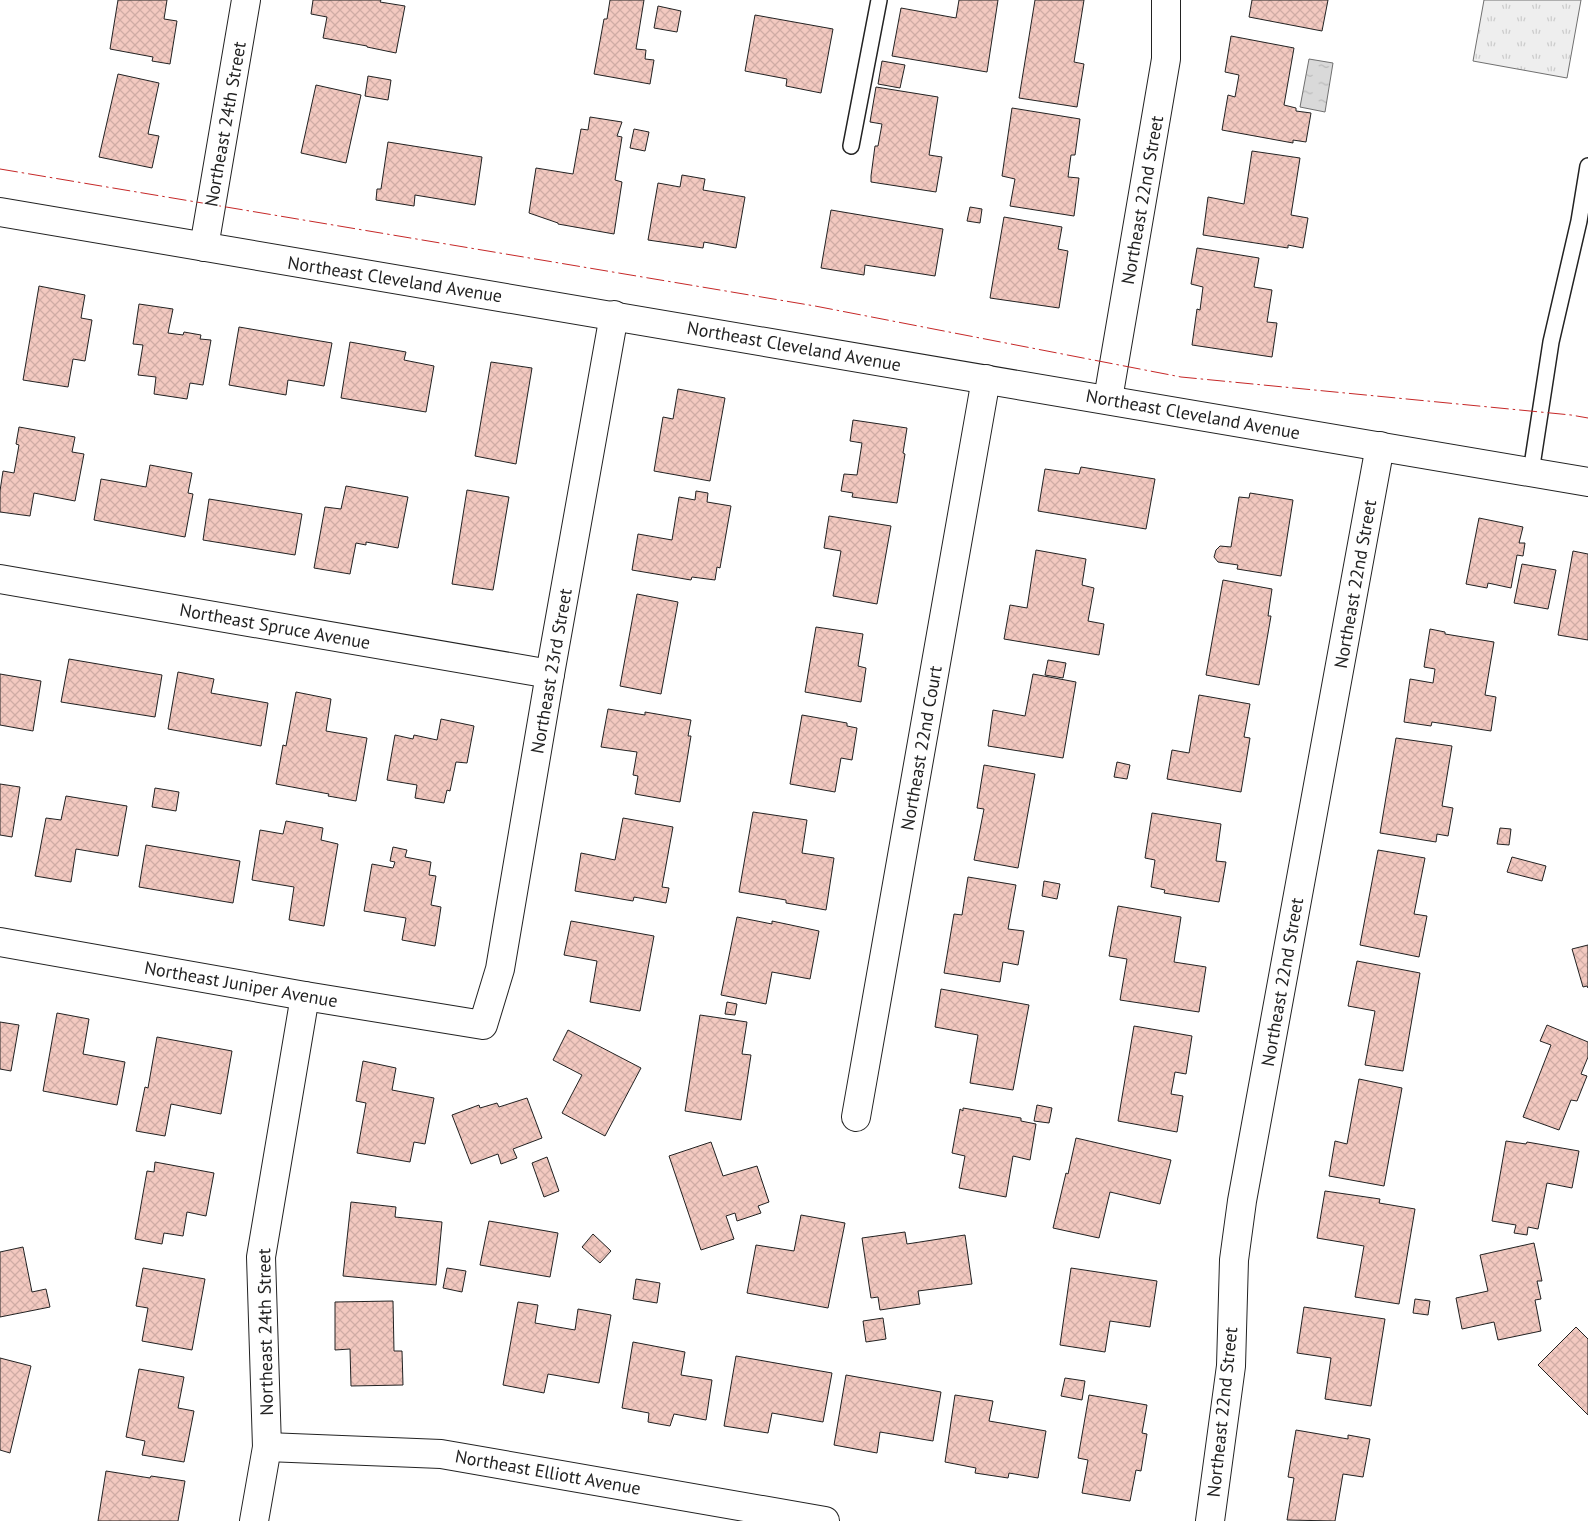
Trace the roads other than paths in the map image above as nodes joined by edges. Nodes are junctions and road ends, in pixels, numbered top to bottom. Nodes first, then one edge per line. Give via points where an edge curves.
1 (246, 0) edge
2 (879, 0) edge
3 (1166, 0) edge
4 (851, 146) dead end
5 (1588, 166) edge
6 (0, 212) edge
7 (204, 248) junction
8 (614, 315) junction
9 (986, 379) junction
10 (1108, 399) junction
11 (1380, 446) junction
12 (1531, 472) junction
13 (1588, 482) edge
14 (0, 579) edge
15 (550, 674) junction
16 (0, 942) edge
17 (305, 996) junction
18 (483, 1025) joint
19 (856, 1117) dead end
20 (267, 1447) junction
21 (254, 1521) edge
22 (825, 1521) edge
23 (1210, 1521) edge

1 - 7 street, Northeast 24th Street
2 - 4 lane
3 - 10 street, Northeast 22nd Street via 1166,59
5 - 12 lane via 1552,342
6 - 7 street, Northeast Cleveland Avenue
7 - 8 street, Northeast Cleveland Avenue
8 - 9 street, Northeast Cleveland Avenue
8 - 15 street, Northeast 23rd Street
9 - 10 street, Northeast Cleveland Avenue
9 - 19 street, Northeast 22nd Court
10 - 11 street, Northeast Cleveland Avenue
11 - 12 street, Northeast Cleveland Avenue
11 - 23 street, Northeast 22nd Street via 1242,1201 1234,1260 1231,1366
12 - 13 street, Northeast Cleveland Avenue
14 - 15 street, Northeast Spruce Avenue
15 - 18 street, Northeast 23rd Street via 500,969
16 - 17 street, Northeast Juniper Avenue
17 - 18 street, Northeast Juniper Avenue
17 - 20 street, Northeast 24th Street via 261,1257
20 - 21 street, Northeast 24th Street
20 - 22 street, Northeast Elliott Avenue via 442,1454

